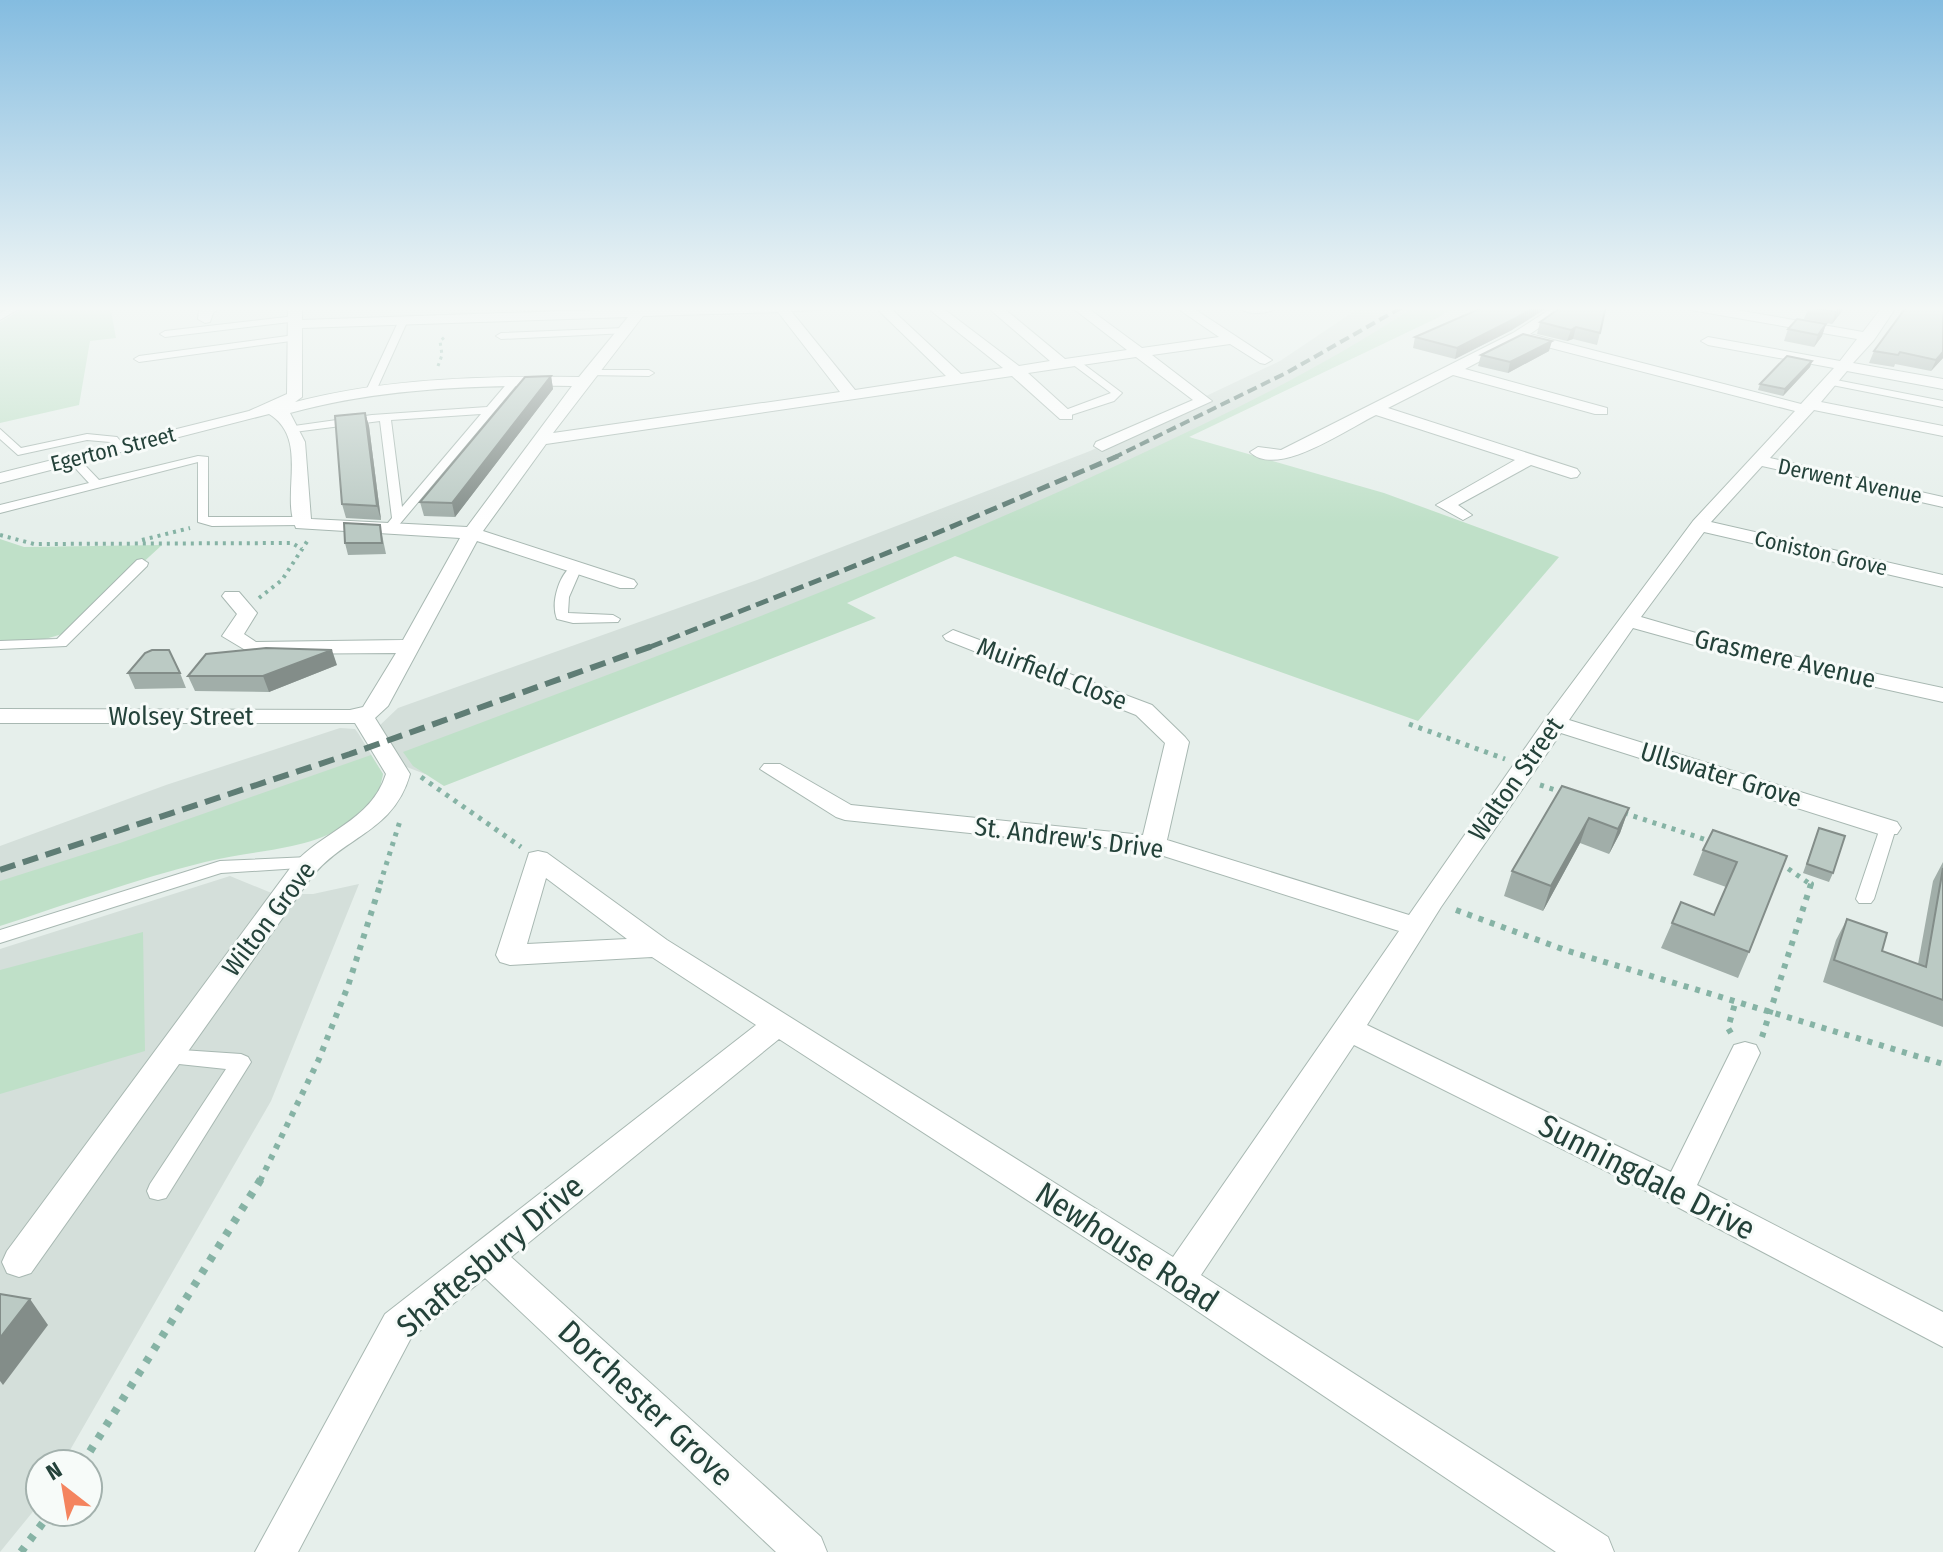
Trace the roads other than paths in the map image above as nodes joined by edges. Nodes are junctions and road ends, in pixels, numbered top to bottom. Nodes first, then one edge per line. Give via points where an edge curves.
1 (294, 378) edge
2 (377, 378) edge
3 (565, 378) edge
4 (585, 378) edge
5 (838, 378) edge
6 (961, 378) edge
7 (1024, 378) edge
8 (1093, 378) edge
9 (1175, 378) edge
10 (1436, 378) edge
11 (1483, 378) edge
12 (1693, 378) edge
13 (1834, 378) edge
14 (1853, 378) edge
15 (1884, 378) edge
16 (957, 379) joint
17 (514, 382) junction
18 (1943, 384) edge
19 (370, 393) junction
20 (851, 395) junction
21 (1943, 404) edge
22 (1807, 406) junction
23 (1374, 409) junction
24 (277, 410) junction
25 (489, 410) junction
26 (1601, 411) dead end
27 (1065, 415) joint
28 (385, 417) junction
29 (294, 429) junction
30 (1943, 431) edge
31 (0, 432) edge
32 (542, 440) junction
33 (1102, 446) dead end
34 (119, 447) junction
35 (1258, 452) dead end
36 (73, 459) junction
37 (1528, 460) junction
38 (1757, 460) junction
39 (1571, 473) dead end
40 (0, 478) edge
41 (96, 484) junction
42 (1943, 502) edge
43 (0, 509) edge
44 (1463, 515) dead end
45 (310, 523) junction
46 (393, 523) junction
47 (1699, 525) junction
48 (472, 533) junction
49 (142, 563) dead end
50 (576, 567) junction
51 (1943, 581) edge
52 (627, 584) dead end
53 (237, 601) road end
54 (613, 619) dead end
55 (1628, 620) junction
56 (953, 636) dead end
57 (0, 645) edge
58 (412, 646) junction
59 (1943, 695) edge
60 (362, 715) junction
61 (0, 716) edge
62 (1554, 723) junction
63 (772, 769) dead end
64 (1888, 828) joint
65 (1153, 844) junction
66 (309, 863) junction
67 (1865, 899) dead end
68 (1415, 926) junction
69 (0, 937) edge
70 (657, 947) junction
71 (779, 1023) junction
72 (1349, 1029) junction
73 (1745, 1053) road end
74 (167, 1057) junction
75 (158, 1191) dead end
76 (1678, 1191) junction
77 (485, 1255) junction
78 (19, 1262) dead end
79 (1178, 1279) junction
80 (1943, 1330) edge
81 (276, 1552) edge
82 (806, 1552) edge
83 (1593, 1552) edge

1 - 24 street via 294,397
2 - 19 lane
3 - 17 street, Egerton Street
4 - 32 street
5 - 20 street
6 - 16 street
7 - 27 street
8 - 27 lane via 1117,393
9 - 33 street via 1204,401
10 - 23 street
11 - 26 street
12 - 22 street
13 - 22 street, Walton Street
14 - 21 lane
15 - 18 street
16 - 20 street
17 - 19 street, Egerton Street
17 - 25 lane
19 - 24 street, Egerton Street
20 - 32 street
22 - 30 street
22 - 38 street, Walton Street
23 - 35 street via 1284,455
23 - 37 street
24 - 29 street
24 - 34 street, Egerton Street
25 - 28 lane
25 - 46 lane
28 - 29 lane
28 - 46 lane
29 - 45 street
31 - 34 lane via 18,452 97,436 113,439
32 - 48 street
34 - 36 street, Egerton Street
36 - 40 street, Egerton Street
36 - 41 lane
37 - 39 street
37 - 44 street via 1445,505
38 - 42 street, Derwent Avenue
38 - 47 street, Walton Street
41 - 43 lane
41 - 45 lane via 204,459 202,519
45 - 46 street
46 - 48 street
47 - 51 street, Coniston Grove
47 - 55 street, Walton Street
48 - 50 street
48 - 58 street
49 - 57 lane via 61,643
50 - 52 street
50 - 54 lane via 562,597 562,616
53 - 58 street via 247,613 232,636 252,648
55 - 59 street, Grasmere Avenue via 1723,647
55 - 62 street, Walton Street
56 - 65 street, Muirfield Close via 1144,710 1177,742
58 - 60 street via 377,706
60 - 61 street, Wolsey Street
60 - 66 street, Wilton Grove via 394,784 376,817
62 - 64 street, Ullswater Grove
62 - 68 street, Walton Street
63 - 65 street, St. Andrew's Drive via 845,812
64 - 67 lane
65 - 68 street, St. Andrew's Drive
66 - 69 lane via 220,867
66 - 74 street, Wilton Grove
68 - 72 street, Walton Street
70 - 70 street, Newhouse Road via 538,859 510,955
70 - 71 street, Newhouse Road
71 - 77 street, Shaftesbury Drive
71 - 79 street, Newhouse Road
72 - 76 street, Sunningdale Drive
72 - 79 street, Walton Street
73 - 76 street
74 - 75 lane via 241,1062
74 - 78 street, Wilton Grove
76 - 80 street, Sunningdale Drive
77 - 81 street, Shaftesbury Drive via 398,1326
77 - 82 street, Dorchester Grove
79 - 83 street, Newhouse Road

